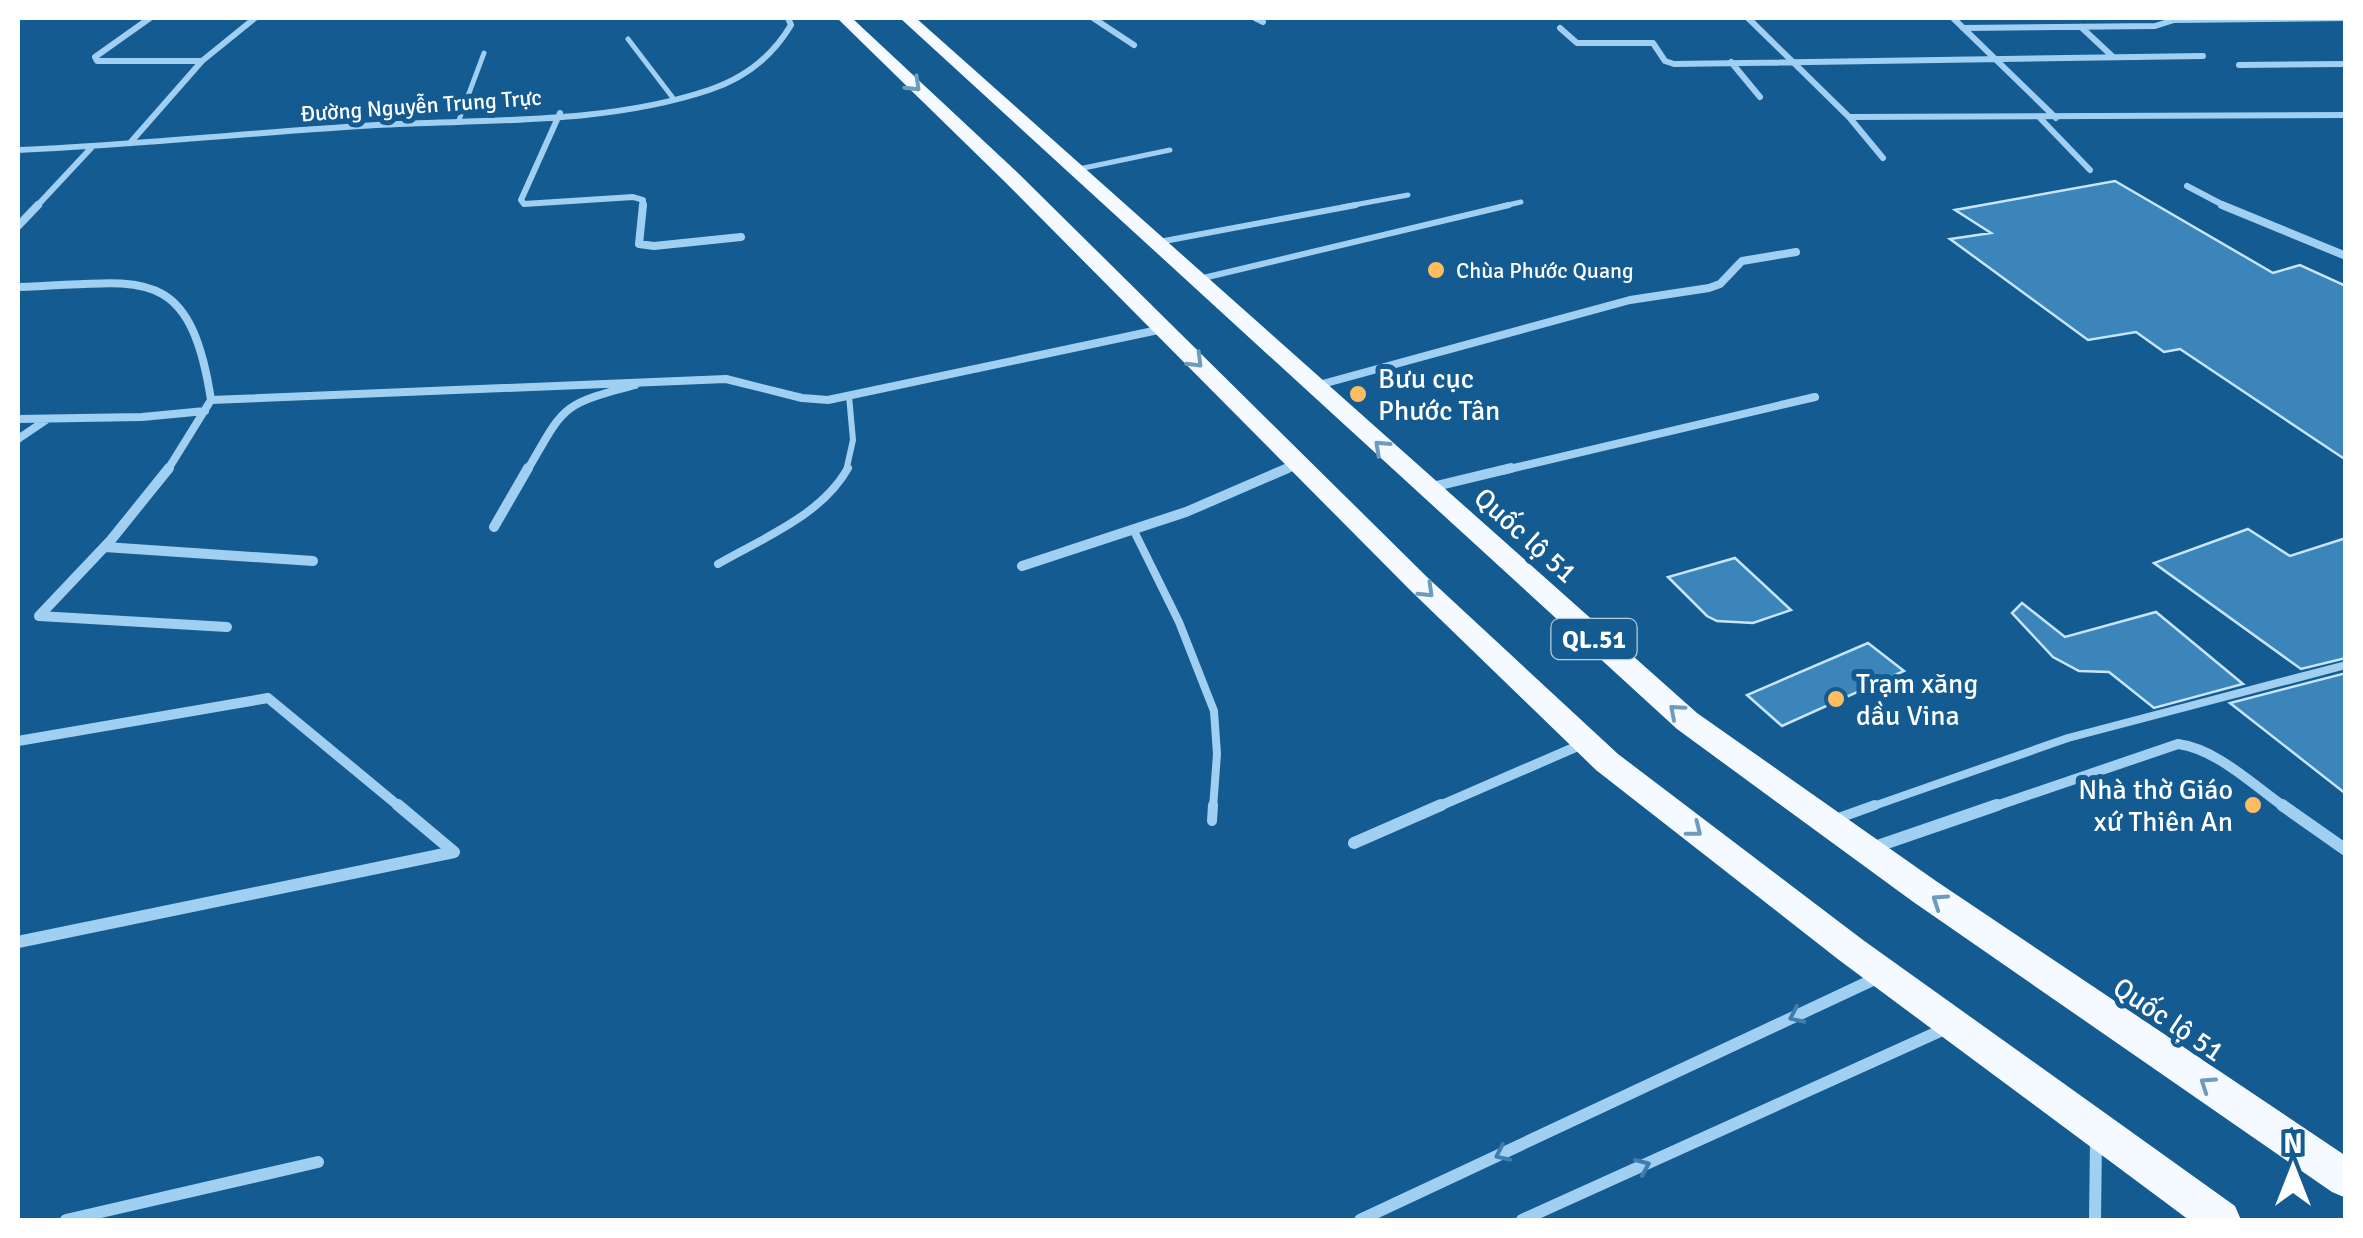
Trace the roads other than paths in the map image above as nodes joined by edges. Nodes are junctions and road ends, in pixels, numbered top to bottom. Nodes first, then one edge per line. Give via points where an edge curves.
1 (150, 18) edge
2 (255, 18) edge
3 (788, 18) edge
4 (844, 18) edge
5 (907, 18) edge
6 (1093, 18) edge
7 (1255, 18) edge
8 (1748, 18) edge
9 (1953, 18) edge
10 (2346, 18) edge
11 (1263, 22) dead end
12 (2080, 27) junction
13 (1560, 28) dead end
14 (1963, 28) junction
15 (628, 38) dead end
16 (1134, 45) dead end
17 (484, 53) dead end
18 (1991, 56) junction
19 (2112, 56) junction
20 (2203, 56) dead end
21 (202, 61) junction
22 (1790, 61) junction
23 (1730, 62) junction
24 (2346, 64) edge
25 (2239, 65) dead end
26 (1760, 97) dead end
27 (673, 98) junction
28 (560, 113) junction
29 (2346, 114) edge
30 (1849, 117) junction
31 (2040, 118) junction
32 (2056, 118) junction
33 (459, 120) junction
34 (129, 144) junction
35 (92, 147) junction
36 (18, 150) edge
37 (1170, 150) dead end
38 (1883, 158) dead end
39 (1079, 168) junction
40 (2090, 170) dead end
41 (2186, 186) dead end
42 (1408, 195) dead end
43 (1521, 202) dead end
44 (18, 226) edge
45 (741, 237) dead end
46 (1159, 242) junction
47 (1796, 252) dead end
48 (2346, 256) edge
49 (1200, 280) junction
50 (18, 287) edge
51 (1164, 329) junction
52 (650, 380) junction
53 (1315, 386) junction
54 (850, 396) junction
55 (1815, 397) dead end
56 (211, 400) junction
57 (205, 412) junction
58 (18, 418) edge
59 (47, 419) junction
60 (18, 439) edge
61 (1299, 464) junction
62 (1426, 489) junction
63 (494, 526) dead end
64 (1133, 529) junction
65 (105, 548) junction
66 (314, 560) dead end
67 (718, 564) dead end
68 (1022, 566) dead end
69 (228, 627) dead end
70 (2346, 664) edge
71 (18, 741) edge
72 (1586, 742) junction
73 (1212, 820) dead end
74 (1828, 822) junction
75 (1354, 843) dead end
76 (1866, 850) junction
77 (2346, 850) edge
78 (18, 942) edge
79 (1885, 975) junction
80 (1954, 1025) junction
81 (2096, 1129) junction
82 (318, 1162) dead end
83 (2346, 1179) edge
84 (66, 1220) edge
85 (1360, 1220) edge
86 (1522, 1220) edge
87 (2095, 1220) edge
88 (2221, 1220) edge

1 - 21 street via 97,61
2 - 21 street
3 - 27 street, Đường Nguyễn Trung Trực via 781,45 762,62 725,83
4 -> 51 highway, QL.51
5 - 39 highway, Quốc lộ 51 / QL.51
6 - 16 street
7 - 11 street
8 - 22 street
9 - 14 street
10 - 12 street
12 - 14 street
12 - 19 street
13 - 23 street via 1577,43 1653,42 1668,63
14 - 18 street
15 - 27 lane
17 - 33 lane
18 - 19 street
18 - 22 street
18 - 32 street
19 - 20 street
21 - 34 street
22 - 23 street
22 - 30 street
23 - 26 street
24 - 25 street
27 - 28 street, Đường Nguyễn Trung Trực
28 - 33 street, Đường Nguyễn Trung Trực
28 - 45 street via 524,204 633,198 642,200 639,244
29 - 32 street
30 - 31 street
30 - 38 street
31 - 32 street
31 - 40 street
33 - 34 street, Đường Nguyễn Trung Trực
34 - 35 street, Đường Nguyễn Trung Trực
35 - 36 street, Đường Nguyễn Trung Trực
35 - 44 street
37 - 39 lane
39 - 46 highway, Quốc lộ 51 / QL.51
41 - 48 street
42 - 46 lane
43 - 49 lane
46 - 49 highway, Quốc lộ 51 / QL.51
47 - 53 street via 1744,259 1709,288 1646,296
49 - 53 highway, Quốc lộ 51 / QL.51
50 - 56 street via 132,284 163,292 202,339
51 - 54 street
51 -> 61 highway, QL.51
52 - 54 street via 740,381 813,401
52 - 56 street
52 - 63 street via 562,410
62 -> 53 highway, Quốc lộ 51 / QL.51
54 - 67 lane via 848,471 814,506
55 - 62 street
56 - 57 street
57 - 59 street
57 - 65 street via 168,472
58 - 59 street
59 - 60 street
61 - 64 street
61 -> 72 highway, QL.51
74 -> 62 highway, Quốc lộ 51 / QL.51 via 1687,721
64 - 68 street
64 - 73 lane via 1214,712
65 - 66 street
65 - 69 street via 39,616
70 - 74 lane via 2068,738
71 - 78 street via 268,698 454,852
72 - 75 street
72 -> 79 highway, QL.51
74 - 76 highway, Quốc lộ 51 / QL.51
76 - 77 street via 2178,744 2216,760
83 -> 76 highway, Quốc lộ 51 / QL.51
79 - 80 highway, QL.51
79 -> 85 street
80 - 81 highway, QL.51
86 -> 80 street
81 - 87 street
81 - 88 highway, QL.51
82 - 84 street

